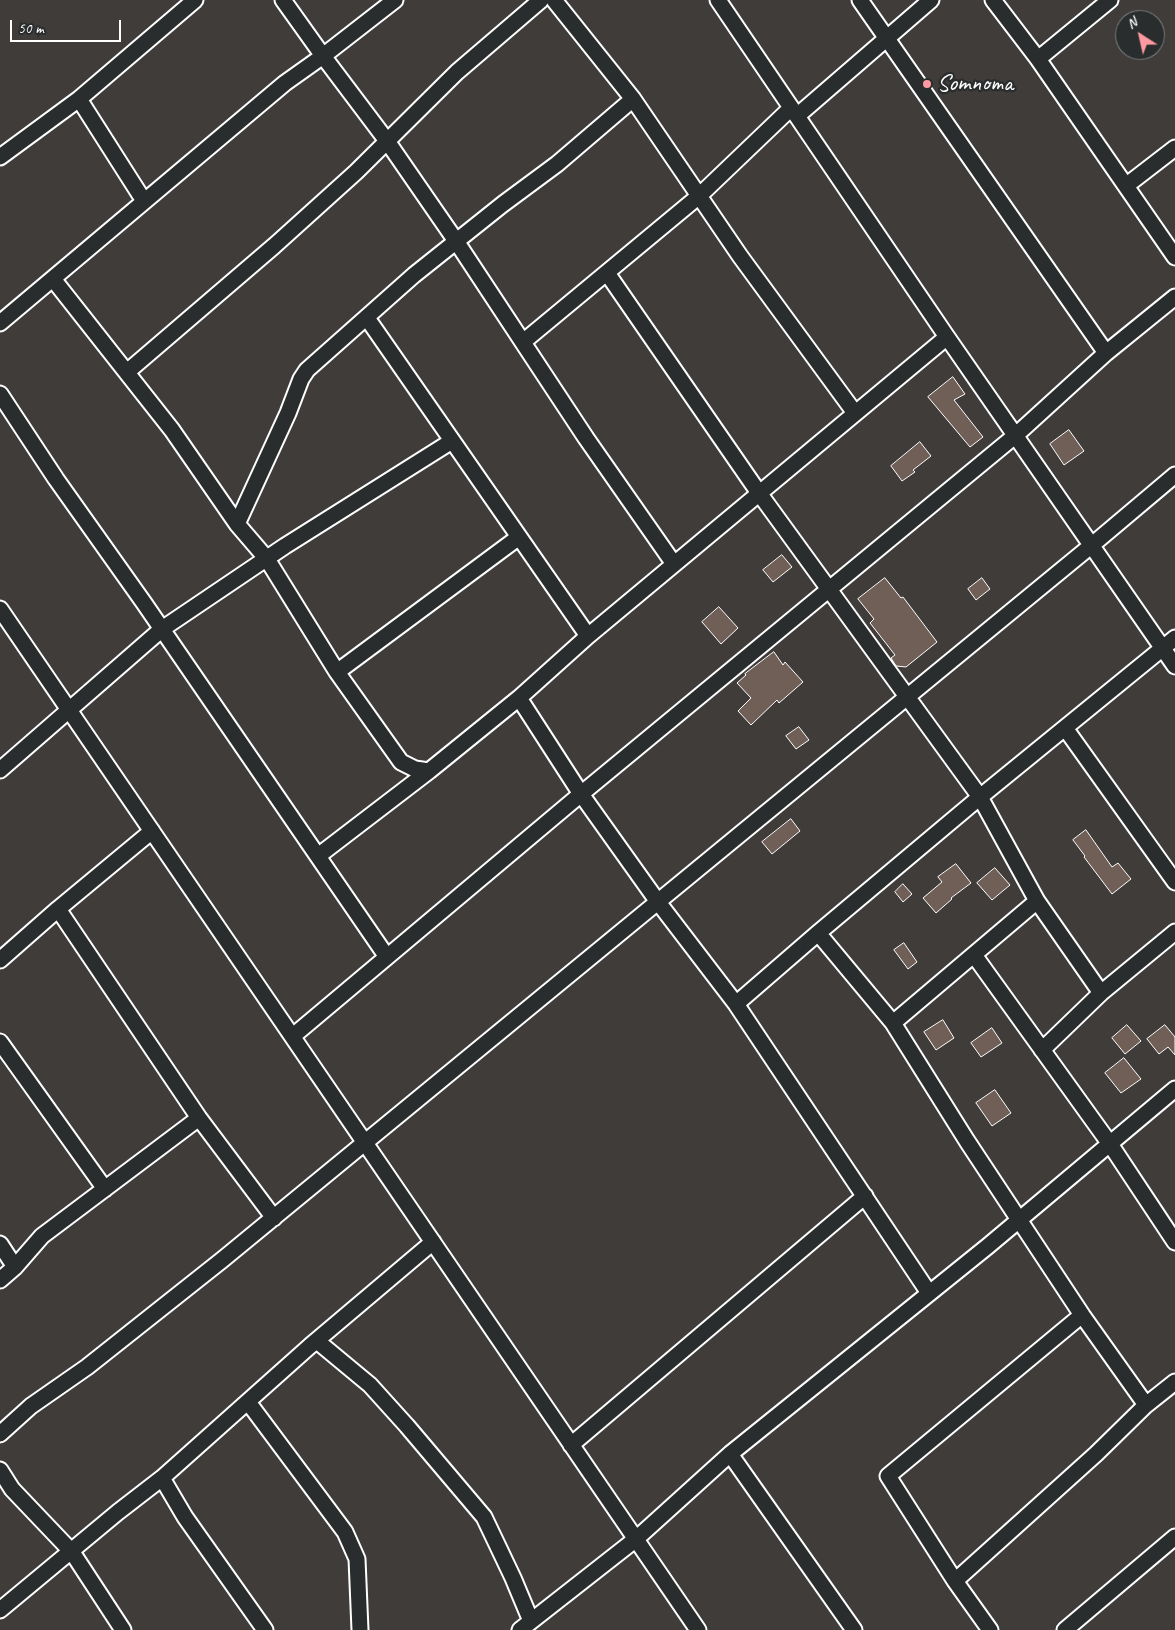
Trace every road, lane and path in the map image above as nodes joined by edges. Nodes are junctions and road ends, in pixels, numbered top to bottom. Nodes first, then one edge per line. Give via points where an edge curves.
1 (195, 0) edge
2 (283, 0) edge
3 (395, 0) edge
4 (541, 0) edge
5 (554, 0) edge
6 (718, 0) edge
7 (860, 0) edge
8 (931, 0) edge
9 (993, 0) edge
10 (1110, 0) edge
11 (886, 39) junction
12 (323, 56) junction
13 (1038, 58) junction
14 (79, 99) junction
15 (633, 99) junction
16 (794, 112) junction
17 (387, 142) junction
18 (1175, 148) edge
19 (0, 157) edge
20 (1126, 186) junction
21 (699, 196) junction
22 (144, 201) junction
23 (456, 242) junction
24 (1175, 257) edge
25 (608, 273) junction
26 (53, 279) junction
27 (1175, 297) edge
28 (366, 318) junction
29 (0, 323) edge
30 (947, 337) junction
31 (523, 342) junction
32 (1106, 352) junction
33 (127, 372) junction
34 (0, 394) edge
35 (855, 413) junction
36 (1016, 435) junction
37 (452, 441) junction
38 (1175, 475) edge
39 (759, 493) junction
40 (237, 524) junction
41 (519, 537) junction
42 (1092, 545) junction
43 (267, 559) junction
44 (674, 564) junction
45 (830, 589) junction
46 (0, 609) edge
47 (162, 629) junction
48 (588, 636) junction
49 (1175, 638) edge
50 (1163, 648) junction
51 (1175, 666) edge
52 (338, 672) junction
53 (906, 697) junction
54 (519, 698) junction
55 (70, 710) junction
56 (1065, 728) junction
57 (0, 770) edge
58 (430, 771) junction
59 (581, 794) junction
60 (980, 797) junction
61 (152, 831) junction
62 (318, 856) junction
63 (1175, 882) edge
64 (1037, 901) junction
65 (658, 902) junction
66 (58, 909) junction
67 (1175, 932) edge
68 (818, 933) junction
69 (974, 955) junction
70 (388, 957) junction
71 (0, 960) edge
72 (1101, 993) junction
73 (736, 1004) junction
74 (893, 1023) junction
75 (293, 1036) junction
76 (0, 1042) edge
77 (1042, 1050) junction
78 (1175, 1089) edge
79 (199, 1118) junction
80 (366, 1142) junction
81 (1110, 1144) junction
82 (105, 1189) junction
83 (865, 1196) junction
84 (274, 1218) junction
85 (1020, 1219) junction
86 (433, 1242) junction
87 (1175, 1242) edge
88 (0, 1244) edge
89 (16, 1267) junction
90 (0, 1280) edge
91 (929, 1293) junction
92 (1082, 1315) junction
93 (317, 1341) junction
94 (1175, 1382) edge
95 (248, 1402) junction
96 (1146, 1405) junction
97 (0, 1434) edge
98 (571, 1445) junction
99 (730, 1454) junction
100 (0, 1470) edge
101 (162, 1478) junction
102 (1175, 1537) edge
103 (636, 1539) junction
104 (72, 1552) junction
105 (955, 1580) junction
106 (0, 1610) edge
107 (525, 1626) edge
108 (123, 1630) edge
109 (265, 1630) edge
110 (360, 1630) edge
111 (698, 1630) edge
112 (854, 1630) edge
113 (990, 1630) edge
114 (1066, 1630) edge

1 - 14 street
2 - 12 street
3 - 12 street
4 - 17 street via 457,72
5 - 15 street
6 - 16 street
7 - 11 street
8 - 11 street
9 - 13 street
10 - 13 street
11 - 16 street
11 - 32 street
12 - 17 street
12 - 22 street via 285,83
13 - 20 street
14 - 19 street
14 - 22 street
15 - 21 street
15 - 23 street via 557,164
16 - 21 street
16 - 30 street
17 - 23 street
17 - 33 street via 274,246
18 - 20 street
20 - 24 street
21 - 25 street
21 - 35 street
22 - 26 street
23 - 28 street
23 - 31 street
25 - 31 street
25 - 39 street
26 - 29 street
26 - 33 street
27 - 32 street
28 - 37 street
28 - 40 street via 307,370
30 - 35 street
30 - 36 street
31 - 44 street
32 - 36 street
33 - 40 street
34 - 47 street
35 - 39 street
36 - 42 street
36 - 45 street
37 - 41 street
37 - 43 street
38 - 42 street
39 - 44 street
39 - 45 street
40 - 43 street
41 - 48 street
41 - 52 street
42 - 50 street
42 - 53 street
43 - 47 street
43 - 52 street
44 - 48 street
45 - 53 street
45 - 59 street
46 - 55 street
47 - 55 street
47 - 62 street
48 - 54 street
49 - 50 street
50 - 51 street
50 - 56 street
52 - 58 street via 401,762 415,769
53 - 60 street
53 - 65 street
54 - 58 street
54 - 59 street
55 - 57 street
55 - 61 street
56 - 60 street
56 - 63 street
58 - 62 street
59 - 65 street
59 - 70 street
60 - 64 street
60 - 68 street
61 - 66 street
61 - 75 street
62 - 70 street
64 - 69 street
64 - 72 street
65 - 73 street
65 - 80 street
66 - 71 street
66 - 79 street
67 - 72 street
68 - 73 street
68 - 74 street
69 - 74 street
69 - 77 street
70 - 75 street
72 - 77 street
73 - 83 street
74 - 85 street
75 - 80 street
76 - 82 street
77 - 81 street
78 - 81 street
79 - 82 street
79 - 84 street
80 - 84 street
80 - 86 street
81 - 85 street
81 - 87 street
82 - 89 street via 42,1236
83 - 91 street
83 - 98 street
84 - 97 street via 87,1367 31,1406
85 - 91 street
85 - 92 street
86 - 93 street
86 - 98 street
88 - 89 street
89 - 90 street
91 - 99 street
92 - 96 street
92 - 105 street via 888,1476
93 - 95 street
93 - 107 street via 370,1385 484,1517 513,1578
94 - 96 street
95 - 101 street
95 - 110 street via 344,1532 357,1559
96 - 105 street
98 - 103 street
99 - 103 street
99 - 112 street
100 - 104 street via 12,1489
101 - 104 street
101 - 109 street via 185,1517
102 - 114 street
103 - 107 street
103 - 111 street
104 - 106 street
104 - 108 street
105 - 113 street

